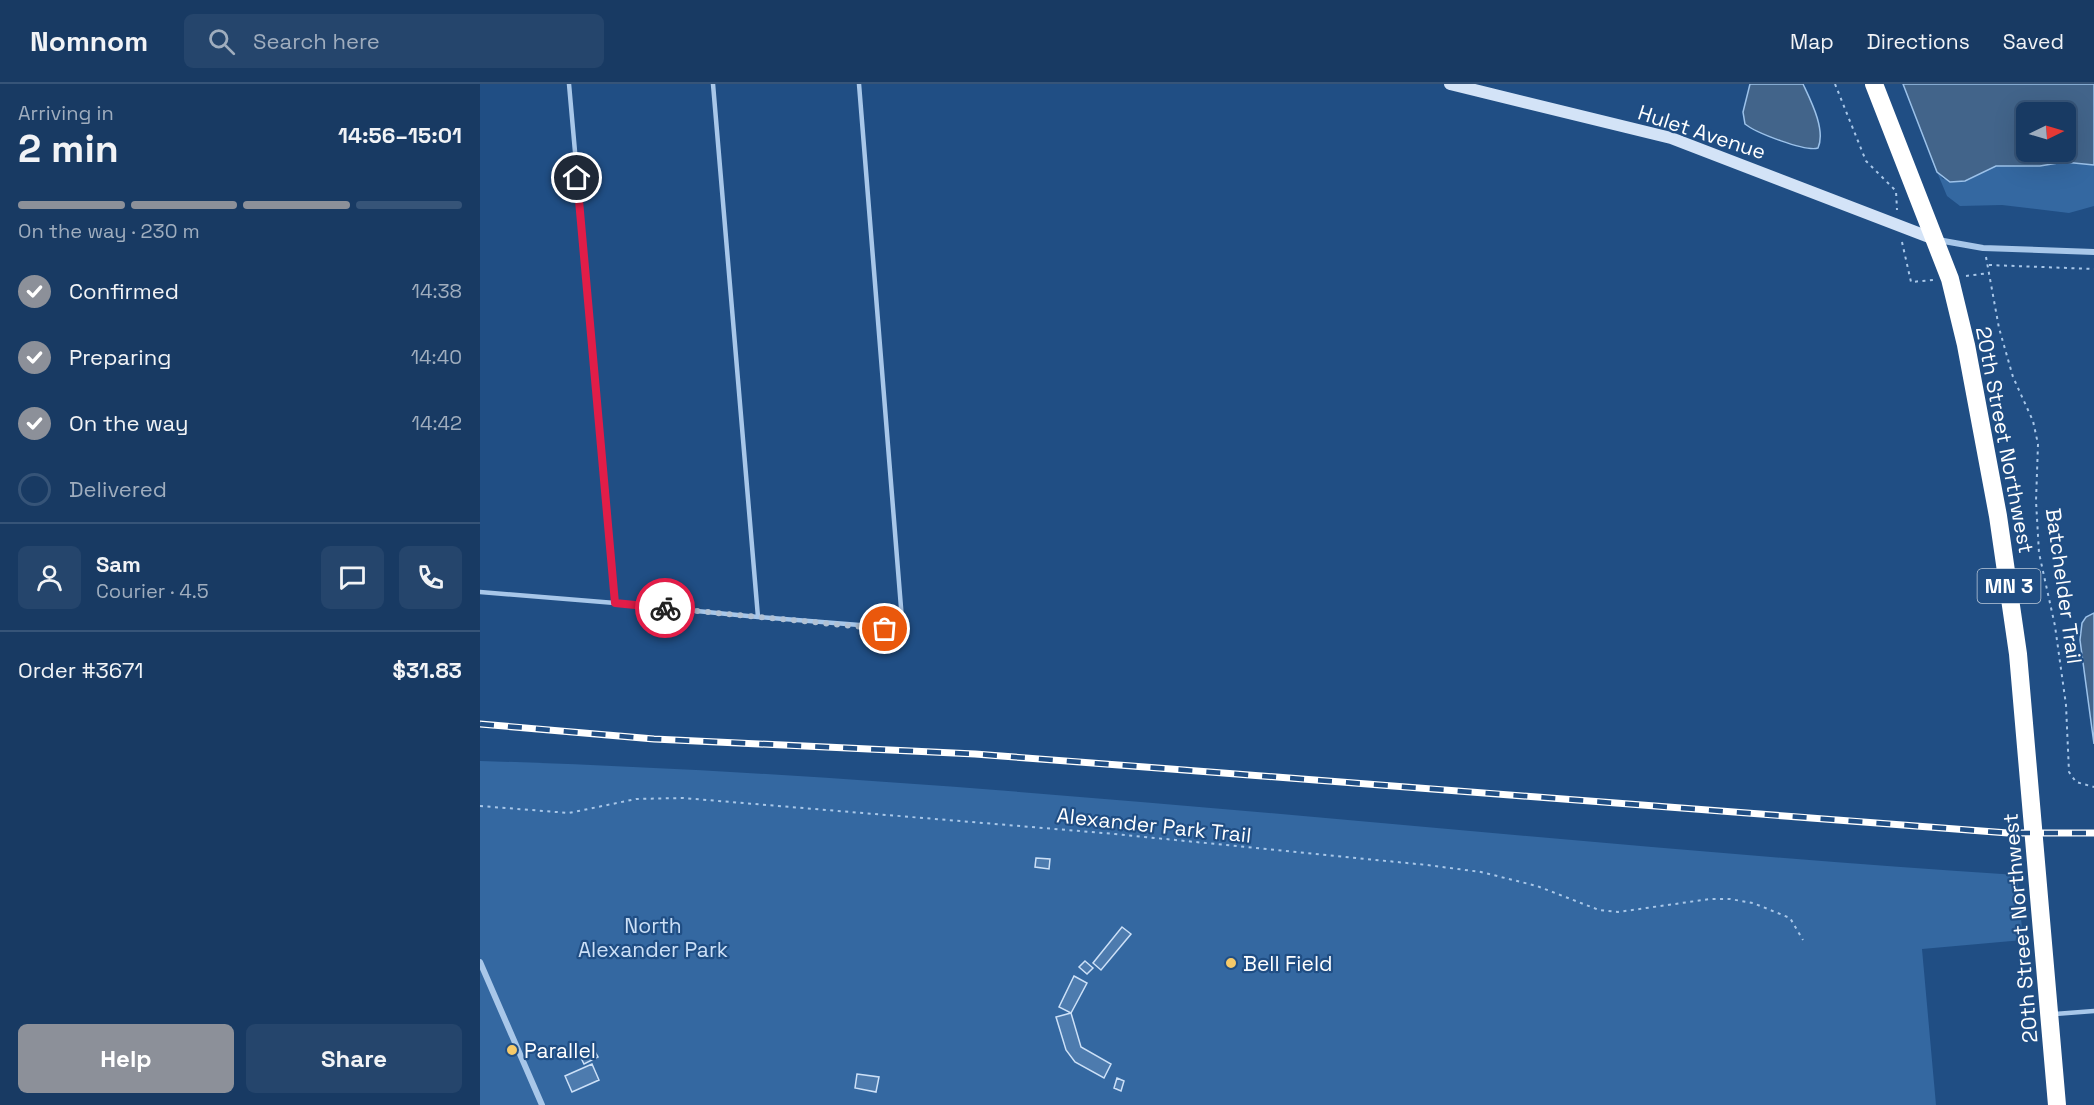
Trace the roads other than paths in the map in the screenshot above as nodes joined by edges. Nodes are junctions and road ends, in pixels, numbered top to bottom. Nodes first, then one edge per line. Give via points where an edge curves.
1 (569, 84) edge
2 (714, 84) edge
3 (859, 84) edge
4 (1450, 84) edge
5 (1874, 84) edge
6 (1934, 239) junction
7 (2094, 252) edge
8 (480, 592) edge
9 (615, 603) junction
10 (758, 617) junction
11 (480, 962) edge
12 (2094, 1011) edge
13 (2049, 1015) junction
14 (542, 1105) edge
15 (2057, 1105) edge

1 - 9 lane
2 - 10 lane
3 - 10 lane via 902,620 897,628 885,629
4 - 6 street, Hulet Avenue via 1671,138
5 - 6 highway, 20th Street Northwest / MN 3
6 - 7 street via 1983,248
6 - 13 highway, 20th Street Northwest / MN 3 via 1950,279 1998,516 2014,620
8 - 9 lane
9 - 10 lane
11 - 14 street
12 - 13 lane
13 - 15 highway, 20th Street Northwest / MN 3

